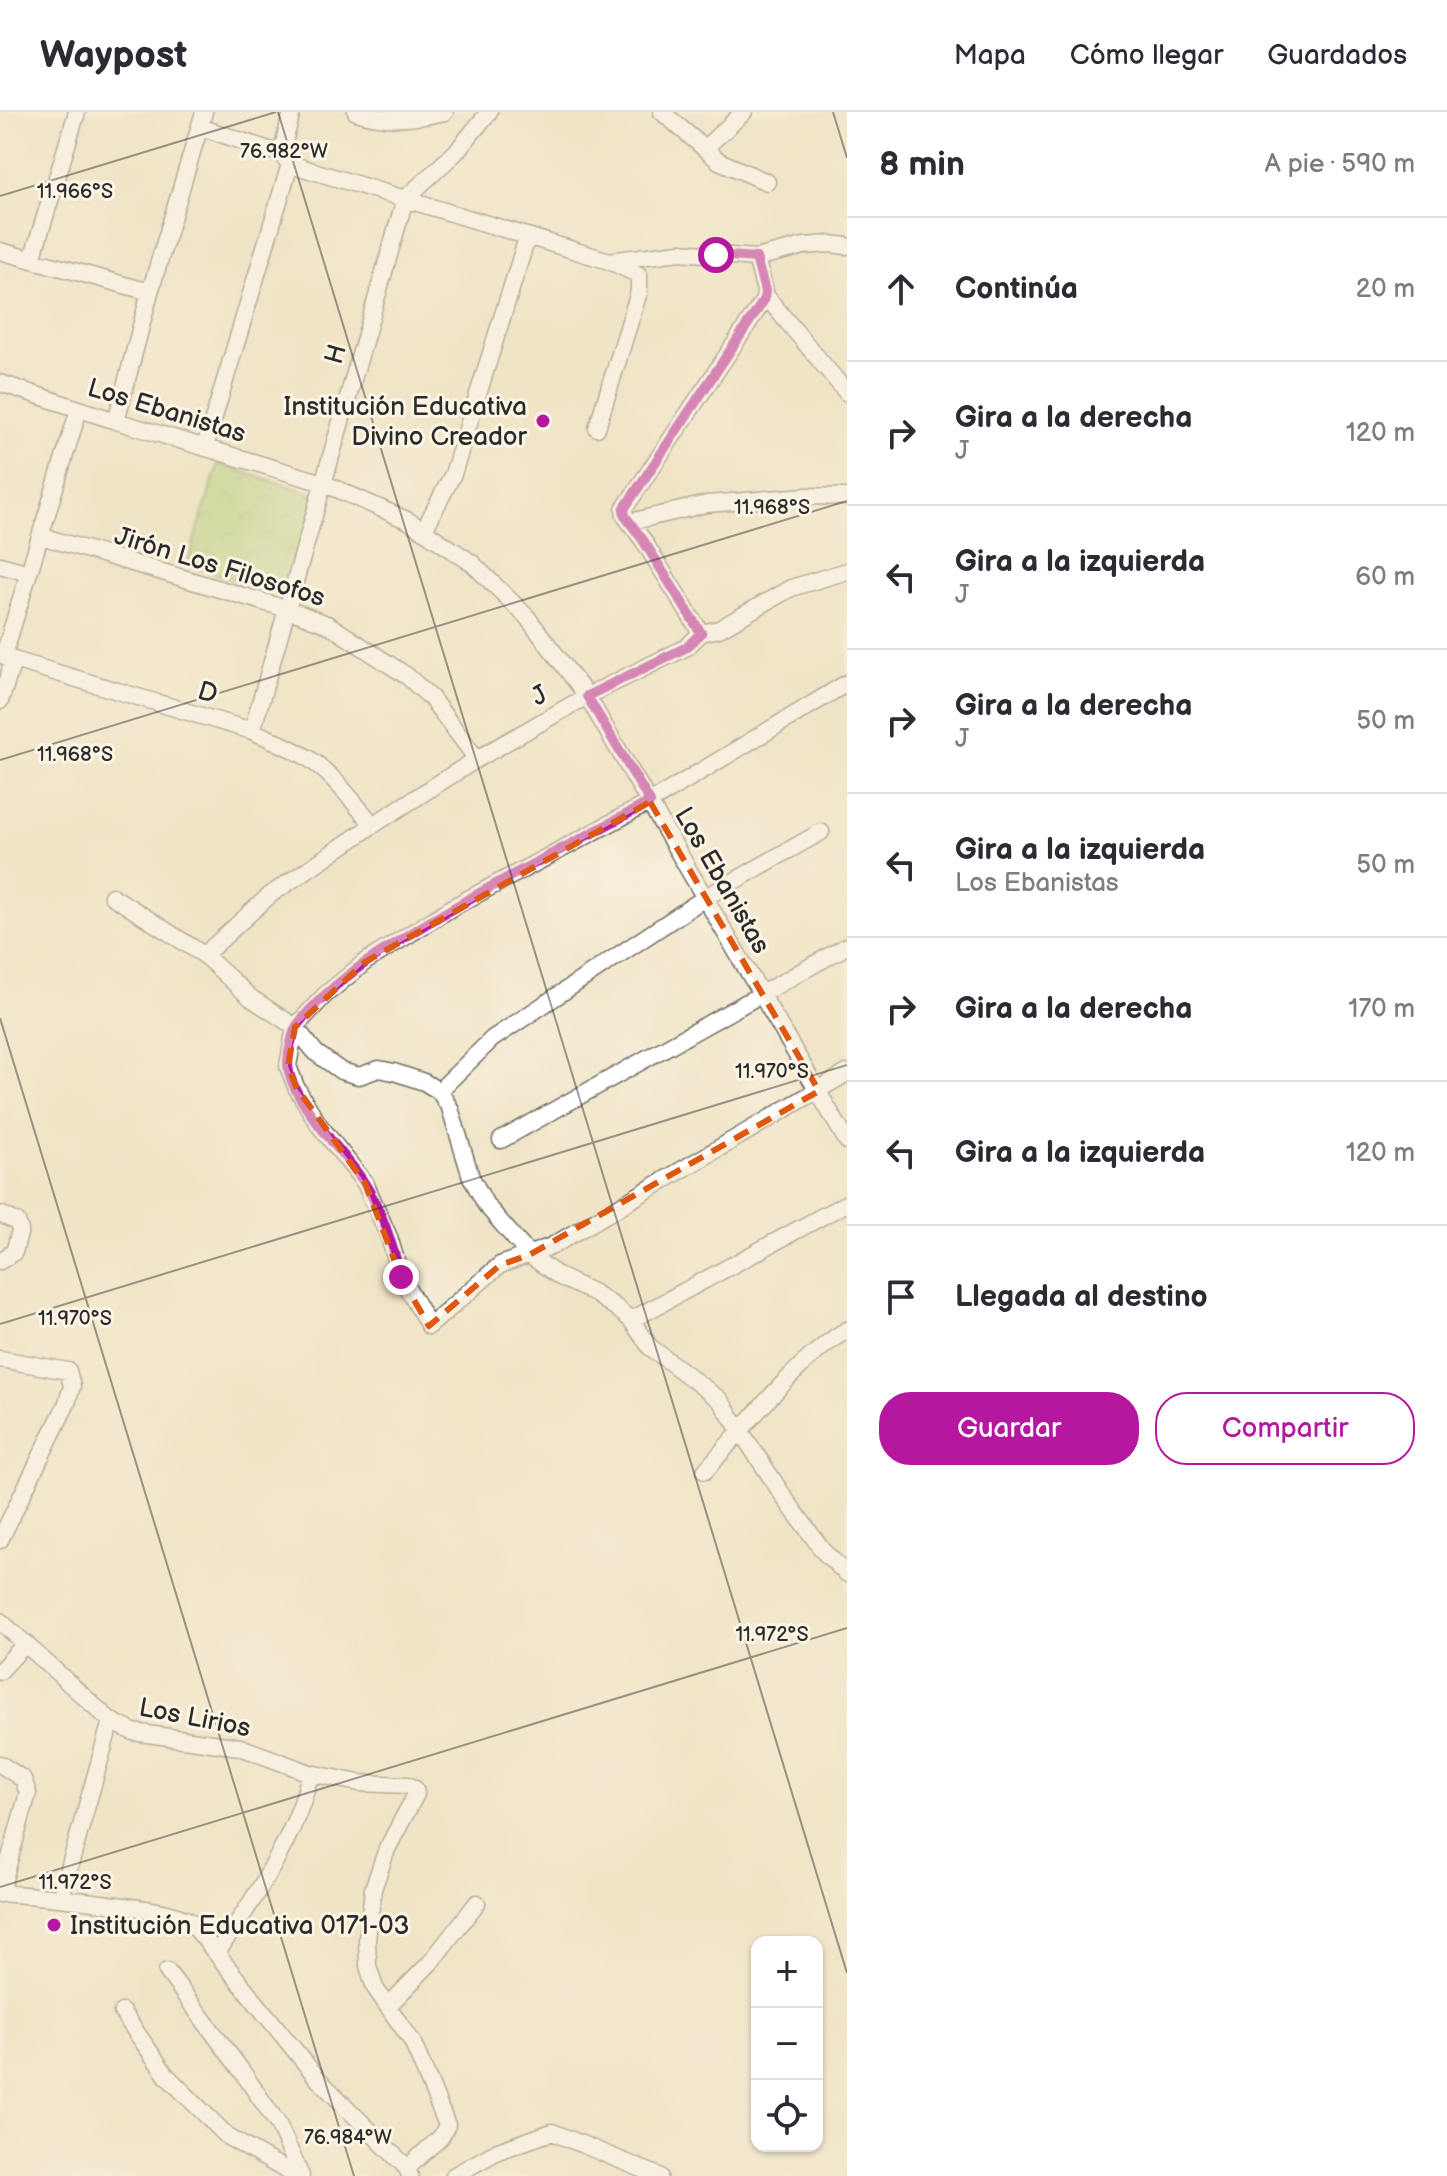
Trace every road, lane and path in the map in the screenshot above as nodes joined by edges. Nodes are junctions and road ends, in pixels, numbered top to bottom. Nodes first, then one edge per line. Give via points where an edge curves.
1 (77, 112) edge
2 (292, 112) edge
3 (356, 112) edge
4 (445, 112) edge
5 (489, 112) edge
6 (662, 112) edge
7 (744, 112) edge
8 (202, 120) edge
9 (705, 148) junction
10 (285, 159) junction
11 (767, 182) dead end
12 (405, 199) junction
13 (527, 238) junction
14 (847, 246) edge
15 (0, 251) edge
16 (756, 258) junction
17 (32, 259) junction
18 (609, 261) junction
19 (150, 292) junction
20 (765, 295) junction
21 (0, 383) edge
22 (847, 393) edge
23 (79, 409) junction
24 (116, 421) junction
25 (597, 428) dead end
26 (205, 447) junction
27 (323, 483) junction
28 (847, 497) edge
29 (630, 522) junction
30 (424, 530) junction
31 (41, 536) junction
32 (0, 565) edge
33 (847, 571) edge
34 (29, 573) junction
35 (287, 609) junction
36 (701, 633) junction
37 (9, 656) junction
38 (847, 683) edge
39 (587, 696) junction
40 (0, 701) edge
41 (252, 731) junction
42 (477, 759) junction
43 (650, 802) junction
44 (373, 825) junction
45 (821, 832) dead end
46 (112, 896) dead end
47 (706, 897) junction
48 (847, 946) edge
49 (204, 955) junction
50 (762, 994) junction
51 (295, 1027) junction
52 (847, 1073) edge
53 (439, 1091) junction
54 (819, 1091) junction
55 (501, 1140) dead end
56 (847, 1141) edge
57 (847, 1203) edge
58 (0, 1214) edge
59 (529, 1255) junction
60 (0, 1261) edge
61 (631, 1320) junction
62 (847, 1330) edge
63 (0, 1359) edge
64 (741, 1432) junction
65 (705, 1471) dead end
66 (0, 1540) edge
67 (847, 1574) edge
68 (0, 1621) edge
69 (26, 1643) junction
70 (0, 1671) edge
71 (111, 1721) junction
72 (0, 1764) edge
73 (310, 1773) junction
74 (0, 1894) edge
75 (61, 1897) junction
76 (477, 1903) dead end
77 (217, 1952) junction
78 (167, 1971) dead end
79 (389, 2005) junction
80 (122, 2012) dead end
81 (409, 2172) edge
82 (298, 2176) edge
83 (453, 2176) edge
84 (659, 2176) edge

1 - 17 street
2 - 10 street
3 - 4 street via 378,119 415,119
5 - 12 street via 457,151
6 - 9 street
7 - 9 street
8 - 10 street
8 - 19 street
9 - 11 street via 719,161
10 - 12 street
10 - 26 street
12 - 13 street
12 - 27 street, H
13 - 18 street
13 - 30 street via 453,474
14 - 16 street via 804,246
15 - 17 street
16 - 18 street via 680,252
16 - 20 street
17 - 19 street
18 - 25 street via 639,275 639,292
19 - 24 street
20 - 22 street
20 - 29 street via 627,502 625,516
21 - 23 street, Los Ebanistas
23 - 24 street, Los Ebanistas
23 - 31 street
24 - 26 street, Los Ebanistas
26 - 27 street, Los Ebanistas
27 - 30 street, Los Ebanistas
27 - 35 street, H
28 - 29 street via 707,504
29 - 36 street
30 - 39 street, Los Ebanistas via 472,563 527,617
31 - 34 street
31 - 35 street, Jirón Los Filosofos
32 - 34 street
33 - 36 street, J via 791,588 719,629
34 - 37 street
35 - 41 street, H
35 - 42 street, Jirón Los Filosofos via 329,625 407,676 431,698
36 - 39 street, J via 687,647
37 - 40 street
37 - 41 street, D
38 - 43 street
39 - 42 street, J
39 - 43 street, Los Ebanistas
41 - 44 street, D via 310,759
42 - 44 street, J
43 - 47 street, Los Ebanistas
43 - 51 street via 453,907 365,962
44 - 49 street, J via 270,895
45 - 47 street
46 - 49 street
47 - 50 street, Los Ebanistas
47 - 53 street via 492,1039
48 - 50 street
49 - 51 street via 251,998
50 - 54 street, Los Ebanistas
50 - 55 street
51 - 53 street via 316,1053 341,1071 359,1076 379,1069 394,1072
51 - 59 street via 288,1066 296,1087 365,1183 401,1277 429,1326 500,1265
52 - 54 street
53 - 59 street via 481,1196
54 - 56 street, Los Ebanistas
54 - 59 street
57 - 61 street
58 - 60 street via 17,1222 20,1230 14,1252
59 - 61 street
61 - 64 street via 650,1347 720,1400
62 - 64 street via 820,1349
63 - 66 street via 68,1371 72,1386
64 - 65 street
64 - 67 street via 817,1542
68 - 69 street, Los Lirios
69 - 70 street
69 - 71 street, Los Lirios
71 - 73 street, Los Lirios via 133,1732 240,1747
71 - 75 street
72 - 74 street via 23,1779 28,1793
73 - 77 street via 299,1811 257,1892
73 - 79 street, Los Lirios via 415,1789 373,1889 368,1927 368,1966 375,1988
74 - 75 street
75 - 77 street via 173,1913 190,1921
76 - 79 street
77 - 81 street via 318,2079
78 - 82 street via 278,2124
79 - 81 street via 412,2041 447,2125
80 - 82 street via 167,2076 228,2137
83 - 84 street via 498,2151 552,2132

